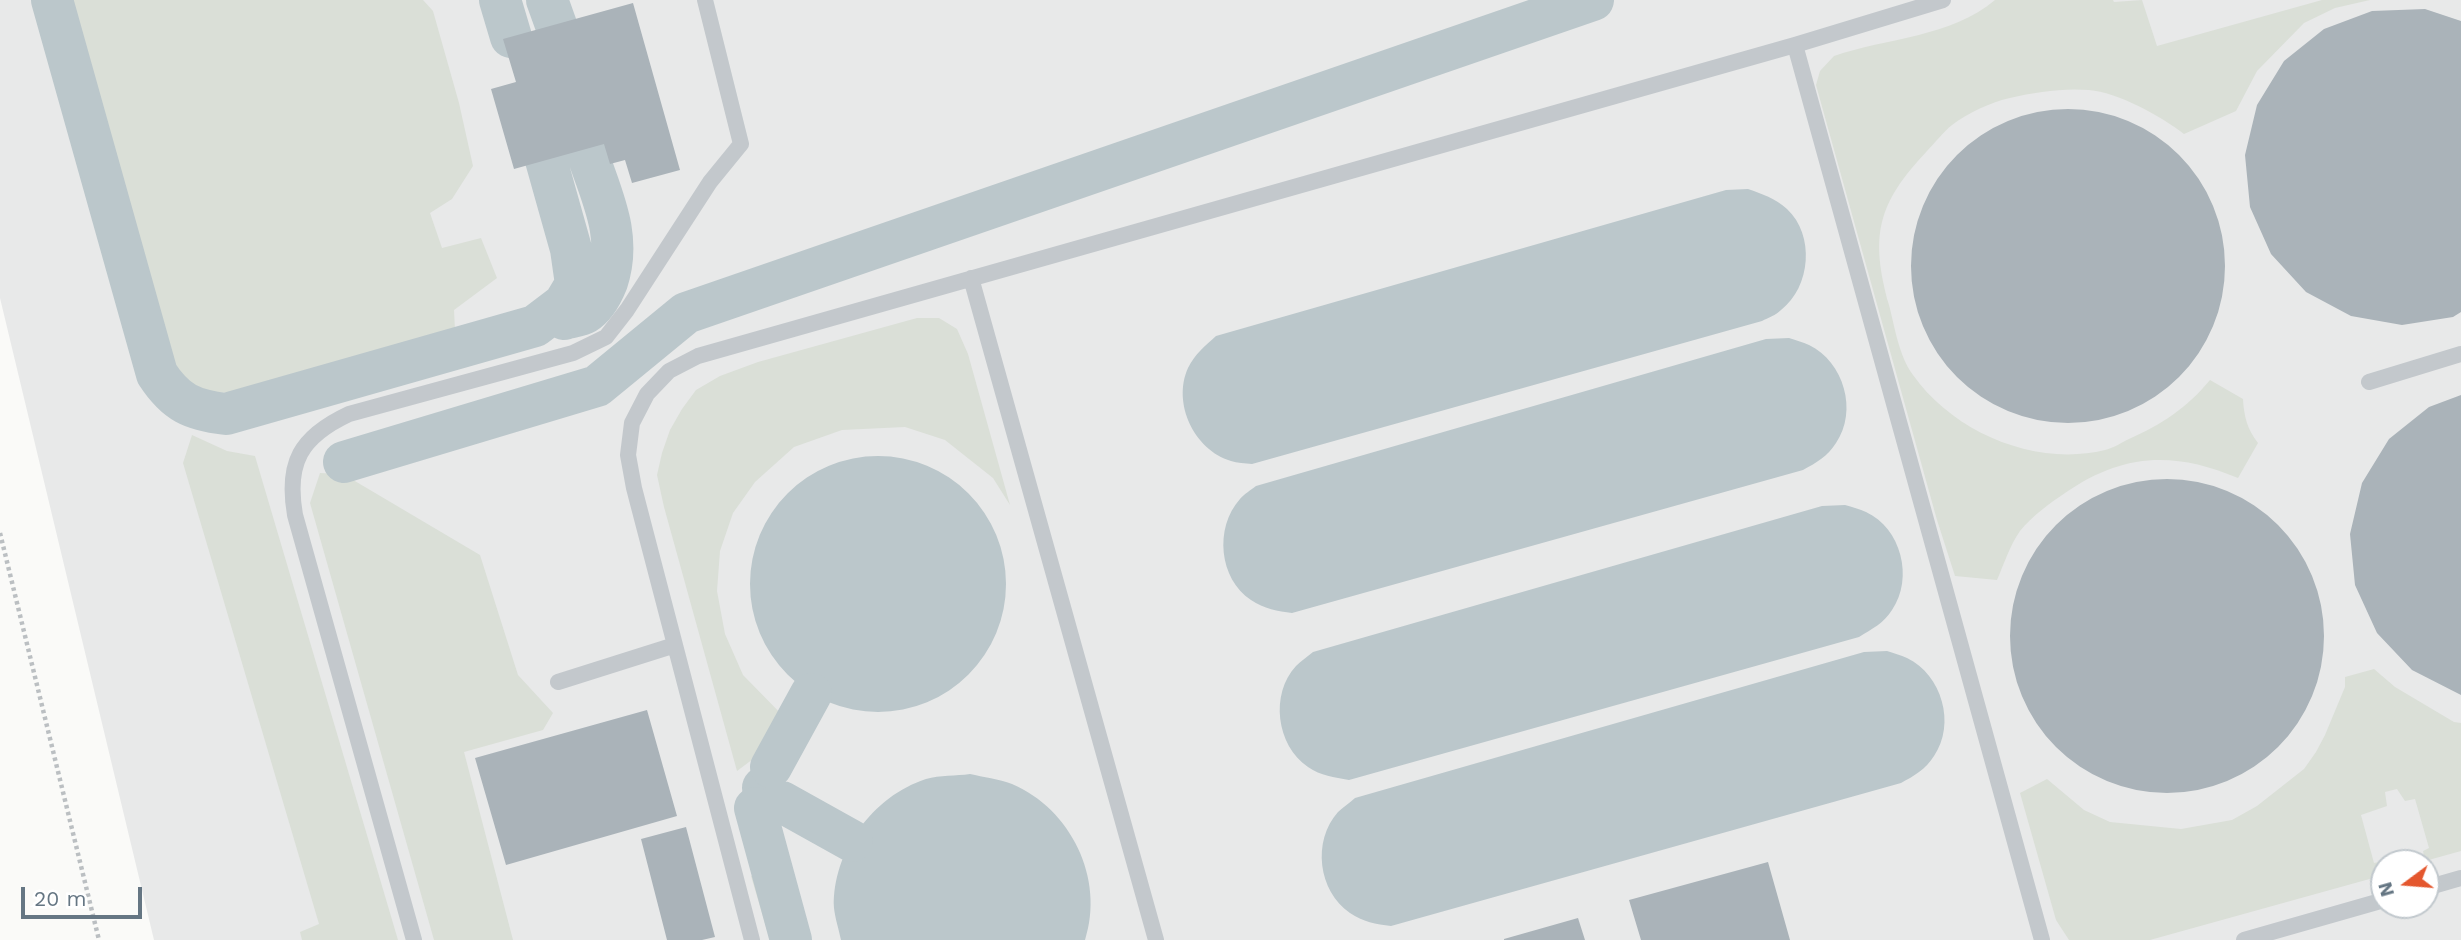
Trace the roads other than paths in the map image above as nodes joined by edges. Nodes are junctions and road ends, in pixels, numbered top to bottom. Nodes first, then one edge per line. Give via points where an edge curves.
1 (705, 0) edge
2 (1942, 0) edge
3 (1795, 45) junction
4 (971, 278) junction
5 (2461, 354) edge
6 (2369, 382) dead end
7 (675, 645) junction
8 (558, 682) dead end
9 (2461, 878) edge
10 (2440, 884) edge
11 (2370, 904) edge
12 (414, 940) edge
13 (752, 940) edge
14 (1156, 940) edge
15 (2042, 940) edge
16 (2244, 940) edge

1 - 12 lane via 741,144 710,182 606,337 573,353 349,414 326,425 307,442 295,465 291,490 295,515
2 - 3 lane
3 - 4 lane
3 - 15 lane
4 - 7 lane via 698,356 669,371 647,394 632,423 628,455
4 - 14 lane
5 - 6 lane
7 - 8 lane
7 - 13 lane
9 - 10 lane
11 - 16 lane

